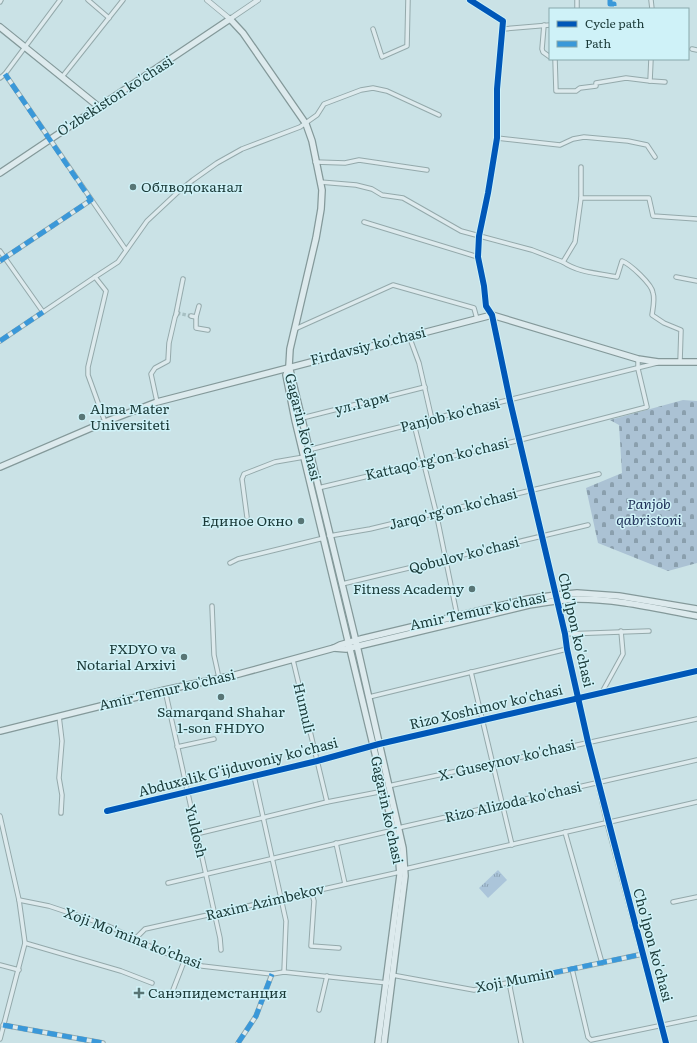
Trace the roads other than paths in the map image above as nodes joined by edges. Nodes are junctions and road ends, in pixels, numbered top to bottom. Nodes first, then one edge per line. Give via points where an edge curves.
1 (60, 0) edge
2 (88, 0) edge
3 (123, 0) edge
4 (207, 0) edge
5 (257, 0) edge
6 (408, 0) edge
7 (470, 0) edge
8 (109, 18) junction
9 (230, 19) junction
10 (549, 24) edge
11 (544, 25) junction
12 (0, 27) edge
13 (373, 29) dead end
14 (503, 29) junction
15 (24, 47) junction
16 (549, 56) edge
17 (555, 60) edge
18 (651, 60) edge
19 (5, 74) junction
20 (62, 77) junction
21 (0, 78) edge
22 (650, 81) junction
23 (665, 82) dead end
24 (99, 107) junction
25 (439, 115) dead end
26 (306, 124) junction
27 (497, 138) junction
28 (49, 139) junction
29 (655, 157) dead end
30 (315, 162) junction
31 (582, 167) dead end
32 (427, 170) dead end
33 (1, 171) edge
34 (320, 182) junction
35 (581, 198) junction
36 (91, 200) junction
37 (697, 219) edge
38 (364, 222) dead end
39 (479, 236) junction
40 (126, 250) junction
41 (0, 251) edge
42 (478, 257) junction
43 (5, 258) junction
44 (0, 261) edge
45 (563, 262) junction
46 (95, 277) junction
47 (676, 277) dead end
48 (183, 279) dead end
49 (697, 281) edge
50 (199, 306) dead end
51 (43, 312) junction
52 (492, 315) junction
53 (191, 316) tunnel mouth
54 (196, 317) junction
55 (477, 319) junction
56 (295, 329) junction
57 (208, 330) dead end
58 (409, 336) junction
59 (0, 341) edge
60 (638, 359) junction
61 (658, 362) junction
62 (680, 362) junction
63 (697, 362) edge
64 (289, 366) junction
65 (638, 368) junction
66 (425, 387) junction
67 (510, 401) junction
68 (157, 402) junction
69 (300, 418) junction
70 (432, 420) junction
71 (105, 422) junction
72 (414, 424) junction
73 (520, 440) junction
74 (308, 450) junction
75 (304, 457) junction
76 (424, 462) junction
77 (0, 466) edge
78 (599, 474) dead end
79 (318, 488) junction
80 (531, 490) junction
81 (436, 512) junction
82 (247, 517) dead end
83 (588, 525) dead end
84 (542, 536) junction
85 (326, 537) junction
86 (446, 559) junction
87 (230, 563) dead end
88 (341, 584) junction
89 (556, 594) junction
90 (557, 601) junction
91 (212, 606) dead end
92 (697, 609) edge
93 (457, 615) junction
94 (697, 616) edge
95 (621, 631) junction
96 (649, 631) dead end
97 (565, 634) junction
98 (355, 640) junction
99 (352, 645) junction
100 (567, 649) junction
101 (293, 660) junction
102 (697, 671) edge
103 (471, 672) junction
104 (219, 678) junction
105 (165, 690) junction
106 (601, 694) junction
107 (369, 697) junction
108 (579, 699) junction
109 (59, 716) junction
110 (697, 719) edge
111 (482, 720) junction
112 (0, 731) edge
113 (214, 739) dead end
114 (588, 742) junction
115 (376, 744) junction
116 (177, 747) junction
117 (697, 760) edge
118 (316, 761) junction
119 (494, 763) junction
120 (254, 776) junction
121 (598, 782) junction
122 (386, 789) junction
123 (186, 792) junction
124 (327, 802) junction
125 (697, 802) edge
126 (504, 805) junction
127 (107, 810) dead end
128 (61, 813) dead end
129 (0, 816) edge
130 (263, 818) junction
131 (607, 822) junction
132 (396, 829) junction
133 (565, 832) junction
134 (196, 834) junction
135 (336, 843) junction
136 (512, 845) junction
137 (272, 858) junction
138 (403, 870) junction
139 (206, 874) junction
140 (168, 883) dead end
141 (345, 884) junction
142 (311, 891) junction
143 (697, 897) edge
144 (281, 898) junction
145 (19, 900) junction
146 (673, 902) dead end
147 (215, 914) junction
148 (135, 939) junction
149 (25, 943) junction
150 (339, 948) dead end
151 (221, 950) dead end
152 (643, 954) junction
153 (185, 959) junction
154 (602, 963) junction
155 (0, 965) edge
156 (572, 969) junction
157 (19, 970) junction
158 (284, 972) junction
159 (272, 974) junction
160 (390, 974) junction
161 (327, 976) junction
162 (509, 982) junction
163 (152, 983) dead end
164 (389, 983) junction
165 (172, 990) dead end
166 (319, 1010) dead end
167 (697, 1018) edge
168 (3, 1025) junction
169 (661, 1026) junction
170 (0, 1039) edge
171 (103, 1043) edge
172 (238, 1043) edge
173 (378, 1043) edge
174 (384, 1043) edge
175 (521, 1043) edge
176 (666, 1043) edge

1 - 15 street
2 - 8 street
3 - 8 street
4 - 9 street
5 - 9 street
6 - 13 street via 408,46 382,57
7 - 14 street via 503,21
8 - 20 street
9 - 24 main road, O'zbekiston ko'chasi
9 - 26 main road
10 - 11 street
11 - 14 street
11 - 16 street via 542,49
12 - 15 main road
14 - 27 street via 499,62
15 - 19 street
15 - 20 main road
17 - 22 street via 556,92 576,91 596,86 596,83 621,78
18 - 22 street
19 - 21 street
19 - 28 street
20 - 24 main road
22 - 23 street
24 - 28 main road, O'zbekiston ko'chasi
25 - 26 street via 387,91 373,88 324,104 317,115
26 - 30 main road
26 - 40 street via 242,149 217,163 178,192 147,221
27 - 29 street via 560,145 584,137 628,141 647,145
27 - 39 street
28 - 33 main road, O'zbekiston ko'chasi
28 - 36 street
30 - 32 street via 360,160
30 - 34 main road
31 - 35 street
34 - 39 street via 356,185 372,189 382,196 403,198 461,231
34 - 56 main road via 322,209
35 - 37 street via 649,198 653,216
35 - 45 street via 575,242
36 - 40 street
36 - 43 street
38 - 42 street
39 - 42 street
39 - 45 street via 532,250
40 - 46 street via 118,262
41 - 43 street
42 - 52 street via 486,306
43 - 44 street
43 - 51 street
45 - 62 street via 583,272 617,277 622,261 629,264 651,287 652,315 681,330
46 - 51 street
46 - 71 street via 104,288 105,296 88,375
47 - 49 street
48 - 68 street via 169,343 168,361 155,368 152,374
50 - 54 street
51 - 59 street
52 - 55 main road, Firdavsiy ko'chasi
52 - 60 main road
52 - 67 street, Cho'lpon ko'chasi
53 - 54 street
54 - 57 street via 196,328
55 - 56 street via 474,308 393,285
55 - 58 main road, Firdavsiy ko'chasi
56 - 64 main road
58 - 64 main road, Firdavsiy ko'chasi
58 - 66 street
60 - 61 main road
60 - 65 street, Kattaqo'rg'on ko'chasi
61 - 62 main road
61 - 65 street, Panjob ko'chasi
62 - 63 main road
64 - 68 main road, Firdavsiy ko'chasi
64 - 69 main road, Gagarin ko'chasi
64 - 75 main road, Gagarin ko'chasi via 286,375
65 - 67 street, Panjob ko'chasi
65 - 73 street, Kattaqo'rg'on ko'chasi via 647,407
66 - 69 street, ул.Гарм
66 - 70 street
67 - 70 street, Panjob ko'chasi
67 - 73 street, Cho'lpon ko'chasi
68 - 71 main road, Firdavsiy ko'chasi
69 - 74 main road, Gagarin ko'chasi
70 - 72 street, Panjob ko'chasi
71 - 77 main road, Firdavsiy ko'chasi
72 - 74 street, Panjob ko'chasi
72 - 76 street
73 - 76 street, Kattaqo'rg'on ko'chasi
73 - 80 street, Cho'lpon ko'chasi
74 - 79 main road, Gagarin ko'chasi
75 - 82 street via 275,462 244,474 242,480
75 - 85 main road, Gagarin ko'chasi
76 - 79 street, Kattaqo'rg'on ko'chasi
76 - 81 street
78 - 80 street, Jarqo'rg'on ko'chasi
79 - 85 main road, Gagarin ko'chasi
80 - 81 street, Jarqo'rg'on ko'chasi
80 - 84 street, Cho'lpon ko'chasi
81 - 85 street, Jarqo'rg'on ko'chasi
81 - 86 street
83 - 84 street, Qobulov ko'chasi
84 - 86 street, Qobulov ko'chasi
84 - 89 street, Cho'lpon ko'chasi
85 - 87 street, Jarqo'rg'on ko'chasi
85 - 88 main road, Gagarin ko'chasi
85 - 99 main road, Gagarin ko'chasi
86 - 88 street, Qobulov ko'chasi
86 - 93 street
88 - 98 main road, Gagarin ko'chasi
89 - 90 street, Cho'lpon ko'chasi
89 - 92 main road, Amir Temur ko'chasi via 619,596
89 - 93 main road, Amir Temur ko'chasi
90 - 94 main road, Amir Temur ko'chasi via 578,599 610,602
90 - 97 street, Cho'lpon ko'chasi
90 - 99 main road, Amir Temur ko'chasi
91 - 104 street via 214,655
93 - 98 main road, Amir Temur ko'chasi
95 - 96 street
95 - 97 street
95 - 106 street via 623,654
97 - 100 street, Cho'lpon ko'chasi
98 - 99 main road, Amir Temur ko'chasi
99 - 101 main road, Amir Temur ko'chasi
99 - 107 main road, Gagarin ko'chasi
99 - 115 main road, Gagarin ko'chasi
100 - 103 street
100 - 108 street, Cho'lpon ko'chasi
101 - 104 main road, Amir Temur ko'chasi
101 - 118 street, Humuli
102 - 106 street, Rizo Xoshimov ko'chasi
103 - 107 street
103 - 111 street
104 - 105 main road, Amir Temur ko'chasi
105 - 109 main road, Amir Temur ko'chasi
105 - 116 street, Yuldosh
106 - 108 street, Rizo Xoshimov ko'chasi
107 - 115 main road, Gagarin ko'chasi
108 - 111 street, Rizo Xoshimov ko'chasi
108 - 114 street, Cho'lpon ko'chasi
109 - 112 main road, Amir Temur ko'chasi
109 - 128 street via 62,740 59,778 62,795
110 - 114 street, X. Guseynov ko'chasi
111 - 115 street, Rizo Xoshimov ko'chasi
111 - 119 street
113 - 116 street
114 - 119 street, X. Guseynov ko'chasi
114 - 121 street, Cho'lpon ko'chasi
115 - 118 street, Abduxalik G'ijduvoniy ko'chasi
115 - 122 main road, Gagarin ko'chasi
116 - 123 street, Yuldosh
117 - 121 street, Rizo Alizoda ko'chasi
118 - 120 street, Abduxalik G'ijduvoniy ko'chasi
118 - 124 street, Humuli
119 - 122 street, X. Guseynov ko'chasi
119 - 126 street
120 - 123 street, Abduxalik G'ijduvoniy ko'chasi
120 - 130 street
121 - 126 street, Rizo Alizoda ko'chasi
121 - 131 street, Cho'lpon ko'chasi
122 - 124 street, X. Guseynov ko'chasi
122 - 132 main road, Gagarin ko'chasi
123 - 127 street, Abduxalik G'ijduvoniy ko'chasi
123 - 134 street, Yuldosh
124 - 130 street, X. Guseynov ko'chasi
125 - 131 street, Raxim Azimbekov
126 - 132 street, Rizo Alizoda ko'chasi
126 - 136 street
129 - 145 street
130 - 134 street, X. Guseynov ko'chasi
130 - 137 street
131 - 133 street, Raxim Azimbekov
131 - 152 street, Cho'lpon ko'chasi
132 - 135 street, Rizo Alizoda ko'chasi
132 - 138 main road, Gagarin ko'chasi
133 - 136 street, Raxim Azimbekov
133 - 154 street
134 - 139 street, Yuldosh
135 - 137 street, Rizo Alizoda ko'chasi
135 - 141 street
136 - 138 street, Raxim Azimbekov
137 - 139 street, Rizo Alizoda ko'chasi
137 - 144 street
138 - 141 street, Raxim Azimbekov
138 - 160 main road, Gagarin ko'chasi
139 - 140 street, Rizo Alizoda ko'chasi
139 - 147 street, Yuldosh
141 - 142 street, Raxim Azimbekov
142 - 144 street, Raxim Azimbekov
142 - 150 street via 314,901 311,946
143 - 146 street
144 - 147 street, Raxim Azimbekov
144 - 158 street via 286,925
145 - 148 street, Xoji Mo'mina ko'chasi via 49,906 106,925
145 - 149 street
147 - 148 street, Raxim Azimbekov via 145,929
147 - 151 street, Yuldosh
148 - 153 street, Xoji Mo'mina ko'chasi
149 - 157 street
149 - 163 street via 121,970
152 - 154 street, Xoji Mumin
152 - 169 street, Cho'lpon ko'chasi
153 - 159 street, Xoji Mo'mina ko'chasi via 202,966
153 - 165 street
154 - 156 street, Xoji Mumin
155 - 157 street
156 - 162 street, Xoji Mumin
156 - 169 street via 588,1037 591,1040
157 - 168 street
158 - 159 street, Xoji Mo'mina ko'chasi
158 - 161 street, Xoji Mo'mina ko'chasi
159 - 172 street via 256,1016
160 - 162 street, Xoji Mumin via 474,990
160 - 164 main road, Gagarin ko'chasi
161 - 164 street, Xoji Mo'mina ko'chasi
161 - 166 street
162 - 175 street
164 - 173 main road, Gagarin ko'chasi
164 - 174 main road, Gagarin ko'chasi
167 - 169 street
168 - 170 street
168 - 171 street
169 - 176 street, Cho'lpon ko'chasi

